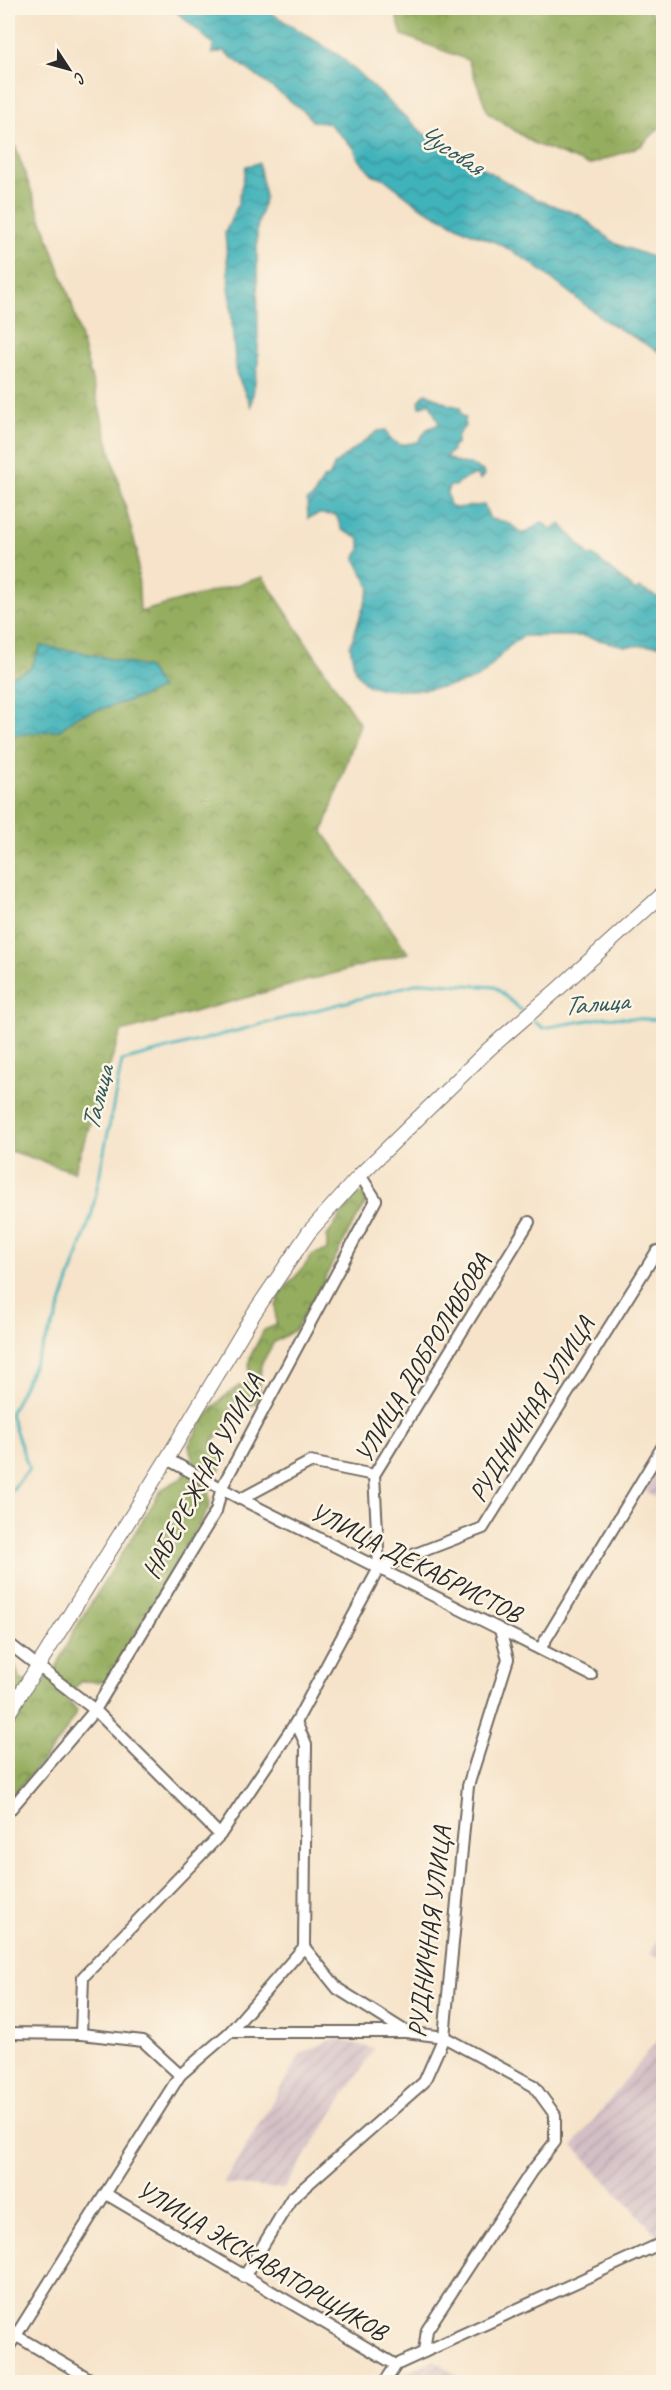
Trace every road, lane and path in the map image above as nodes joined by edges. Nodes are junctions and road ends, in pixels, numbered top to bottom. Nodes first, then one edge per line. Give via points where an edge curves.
1 (663, 893) edge
2 (360, 1175) junction
3 (529, 1222) dead end
4 (657, 1251) dead end
5 (663, 1443) edge
6 (167, 1459) junction
7 (374, 1475) junction
8 (222, 1487) junction
9 (241, 1499) junction
10 (379, 1568) junction
11 (500, 1630) junction
12 (8, 1643) edge
13 (540, 1649) junction
14 (36, 1667) junction
15 (591, 1675) dead end
16 (95, 1710) junction
17 (8, 1714) edge
18 (296, 1722) junction
19 (8, 1812) edge
20 (220, 1835) junction
21 (304, 1947) junction
22 (230, 2032) junction
23 (406, 2032) junction
24 (8, 2033) edge
25 (81, 2034) junction
26 (444, 2037) junction
27 (180, 2075) junction
28 (106, 2193) junction
29 (663, 2242) edge
30 (244, 2277) junction
31 (11, 2333) edge
32 (8, 2348) edge
33 (424, 2352) junction
34 (396, 2365) junction
35 (94, 2382) edge
36 (385, 2382) edge

1 - 2 street via 489,1049
2 - 6 street via 309,1232 254,1312
2 - 8 street, НАБЕРЕЖНАЯ УЛИЦА via 376,1200
3 - 7 street, УЛИЦА ДОБРОЛЮБОВА
4 - 10 street, РУДНИЧНАЯ УЛИЦА via 483,1528
5 - 13 street
6 - 8 street, УЛИЦА ДЕКАБРИСТОВ
6 - 14 street
7 - 9 street via 310,1462
7 - 10 street, УЛИЦА ДОБРОЛЮБОВА
8 - 9 street, УЛИЦА ДЕКАБРИСТОВ
8 - 16 street, НАБЕРЕЖНАЯ УЛИЦА via 216,1511
9 - 10 street, УЛИЦА ДЕКАБРИСТОВ
10 - 11 street, УЛИЦА ДЕКАБРИСТОВ
10 - 18 street
11 - 13 street, УЛИЦА ДЕКАБРИСТОВ
11 - 26 street, РУДНИЧНАЯ УЛИЦА via 508,1659 468,1786
12 - 14 street
13 - 15 street, УЛИЦА ДЕКАБРИСТОВ
14 - 16 street
14 - 17 street
16 - 19 street, НАБЕРЕЖНАЯ УЛИЦА
16 - 20 street
18 - 20 street
18 - 21 street via 306,1745
20 - 25 street via 83,1977
21 - 22 street
21 - 23 street via 338,1989
22 - 23 street
22 - 27 street
23 - 26 street
24 - 25 street
25 - 27 street via 143,2041
26 - 30 street, РУДНИЧНАЯ УЛИЦА via 424,2082 291,2199
26 - 33 street via 534,2086 555,2115 555,2142 427,2330
27 - 28 street
28 - 30 street, УЛИЦА ЭКСКАВАТОРЩИКОВ
28 - 31 street
29 - 33 street
30 - 34 street, УЛИЦА ЭКСКАВАТОРЩИКОВ
31 - 32 street
31 - 35 street
33 - 34 street
34 - 36 street

